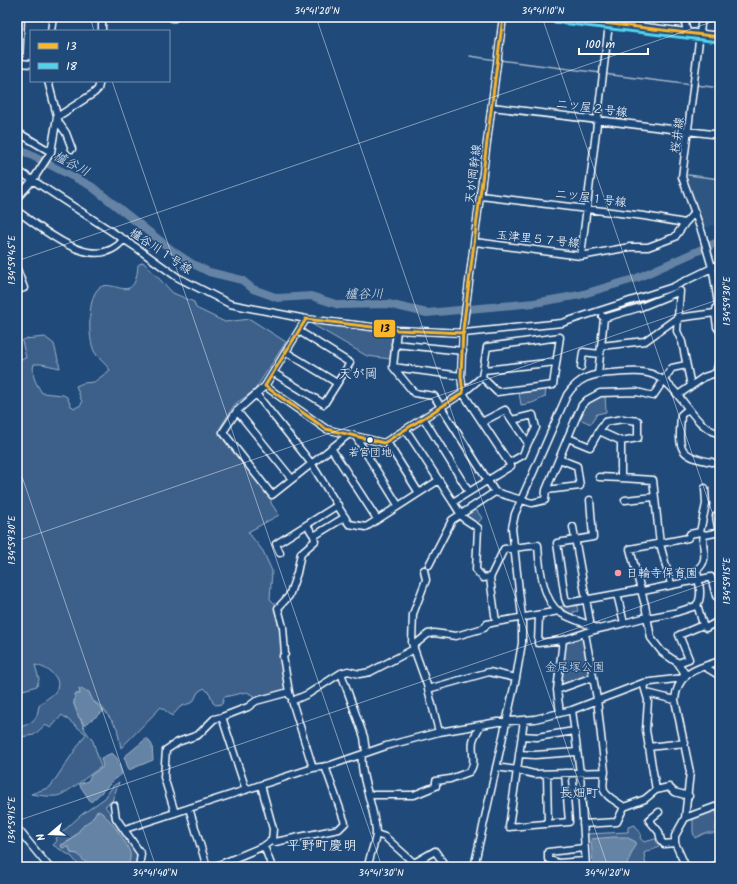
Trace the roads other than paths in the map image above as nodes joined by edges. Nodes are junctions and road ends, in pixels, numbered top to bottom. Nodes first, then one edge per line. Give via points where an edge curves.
1 (21, 17) edge
2 (53, 17) edge
3 (102, 17) edge
4 (503, 17) edge
5 (554, 17) edge
6 (684, 17) edge
7 (702, 17) edge
8 (610, 24) junction
9 (51, 30) edge
10 (102, 30) edge
11 (687, 33) junction
12 (700, 36) junction
13 (720, 37) edge
14 (30, 64) edge
15 (48, 82) edge
16 (100, 82) edge
17 (492, 107) junction
18 (57, 117) junction
19 (598, 120) junction
20 (688, 131) junction
21 (17, 132) edge
22 (720, 135) edge
23 (72, 149) dead end
24 (51, 152) junction
25 (17, 170) edge
26 (33, 180) junction
27 (18, 195) edge
28 (481, 196) junction
29 (587, 209) junction
30 (17, 211) edge
31 (695, 212) junction
32 (685, 223) junction
33 (124, 239) junction
34 (475, 242) junction
35 (581, 256) junction
36 (720, 264) edge
37 (711, 265) junction
38 (17, 269) edge
39 (718, 285) edge
40 (17, 290) edge
41 (598, 312) junction
42 (716, 313) junction
43 (604, 318) junction
44 (677, 318) junction
45 (306, 319) junction
46 (397, 330) junction
47 (299, 331) junction
48 (464, 331) junction
49 (720, 331) edge
50 (395, 344) junction
51 (601, 346) junction
52 (463, 351) junction
53 (286, 352) junction
54 (600, 354) junction
55 (720, 358) edge
56 (556, 362) junction
57 (686, 365) junction
58 (393, 367) junction
59 (581, 368) dead end
60 (484, 370) junction
61 (274, 373) junction
62 (598, 374) junction
63 (718, 375) edge
64 (461, 376) junction
65 (482, 377) junction
66 (663, 381) junction
67 (337, 383) junction
68 (265, 386) junction
69 (691, 386) junction
70 (463, 393) junction
71 (256, 395) junction
72 (678, 395) junction
73 (441, 408) junction
74 (688, 409) junction
75 (237, 411) junction
76 (424, 419) junction
77 (512, 420) junction
78 (482, 422) junction
79 (406, 430) junction
80 (599, 431) junction
81 (720, 434) edge
82 (348, 435) junction
83 (356, 436) junction
84 (568, 438) junction
85 (621, 440) junction
86 (387, 442) junction
87 (528, 443) junction
88 (331, 448) junction
89 (559, 459) junction
90 (712, 462) dead end
91 (311, 464) junction
92 (510, 464) junction
93 (599, 477) dead end
94 (621, 478) junction
95 (292, 479) junction
96 (439, 480) junction
97 (488, 480) junction
98 (705, 488) dead end
99 (546, 490) junction
100 (469, 492) junction
101 (495, 492) junction
102 (419, 493) junction
103 (654, 497) junction
104 (521, 499) junction
105 (590, 500) dead end
106 (625, 500) dead end
107 (453, 502) junction
108 (338, 505) junction
109 (398, 506) junction
110 (460, 514) junction
111 (716, 516) dead end
112 (345, 517) junction
113 (377, 519) junction
114 (307, 525) junction
115 (573, 527) dead end
116 (719, 532) edge
117 (702, 533) junction
118 (314, 536) junction
119 (575, 540) junction
120 (660, 544) junction
121 (514, 547) junction
122 (280, 554) dead end
123 (490, 576) junction
124 (698, 578) junction
125 (671, 584) junction
126 (640, 590) junction
127 (617, 594) junction
128 (716, 596) dead end
129 (585, 600) junction
130 (698, 604) junction
131 (559, 612) junction
132 (539, 615) junction
133 (522, 617) junction
134 (647, 617) junction
135 (720, 620) edge
136 (496, 622) junction
137 (624, 623) junction
138 (588, 625) junction
139 (703, 625) junction
140 (596, 628) junction
141 (585, 633) junction
142 (563, 640) junction
143 (413, 647) junction
144 (720, 661) edge
145 (678, 663) junction
146 (705, 667) junction
147 (341, 673) junction
148 (720, 676) edge
149 (593, 677) junction
150 (516, 678) junction
151 (683, 678) junction
152 (643, 684) junction
153 (428, 689) junction
154 (556, 690) junction
155 (290, 692) junction
156 (647, 693) junction
157 (597, 699) junction
158 (675, 700) junction
159 (292, 701) junction
160 (572, 710) junction
161 (560, 713) junction
162 (222, 717) junction
163 (524, 720) junction
164 (506, 721) junction
165 (480, 726) junction
166 (574, 731) junction
167 (439, 732) junction
168 (522, 736) junction
169 (685, 743) junction
170 (648, 747) junction
171 (576, 752) junction
172 (364, 754) junction
173 (519, 754) junction
174 (325, 766) junction
175 (496, 767) junction
176 (313, 768) junction
177 (517, 770) junction
178 (605, 772) junction
179 (565, 773) junction
180 (580, 773) junction
181 (548, 774) junction
182 (431, 776) dead end
183 (436, 781) junction
184 (261, 785) junction
185 (246, 790) junction
186 (656, 790) junction
187 (370, 796) junction
188 (689, 796) junction
189 (114, 805) dead end
190 (720, 805) edge
191 (624, 807) junction
192 (189, 808) junction
193 (659, 812) dead end
194 (175, 813) junction
195 (686, 818) junction
196 (548, 824) junction
197 (583, 824) junction
198 (17, 828) edge
199 (125, 829) junction
200 (376, 834) junction
201 (272, 840) junction
202 (674, 843) junction
203 (264, 846) junction
204 (584, 848) junction
205 (585, 864) edge
206 (49, 867) edge
207 (139, 867) edge
208 (207, 867) edge
209 (214, 867) edge
210 (272, 867) edge
211 (368, 867) edge
212 (446, 867) edge
213 (474, 867) edge
214 (686, 867) edge

1 - 14 street via 19,63
2 - 9 street
3 - 10 street
4 - 17 street, 天が岡幹線
5 - 8 main road
6 - 11 street
7 - 12 street, 桜井線
8 - 11 main road
8 - 19 street
11 - 12 main road
12 - 13 main road
12 - 20 street, 桜井線
15 - 18 street
16 - 18 street via 94,93
17 - 19 street, 二ツ屋２号線
17 - 28 street, 天が岡幹線
18 - 23 street
18 - 24 street
19 - 20 street, 二ツ屋２号線
19 - 29 street
20 - 22 street, 二ツ屋２号線
20 - 31 street, 桜井線 via 682,177
21 - 24 street
24 - 26 street
25 - 26 street, 櫨谷川１号線
26 - 27 street
26 - 33 street, 櫨谷川１号線
28 - 29 street, 二ツ屋１号線
28 - 34 street, 天が岡幹線
29 - 32 street, 二ツ屋１号線
29 - 35 street
30 - 33 street via 75,250 98,254 118,246
31 - 32 street
31 - 37 street, 桜井線
32 - 35 street, 玉津里５７号線 via 675,237 648,247 630,247
33 - 45 street, 櫨谷川１号線 via 177,277 230,304
34 - 35 street, 玉津里５７号線
34 - 48 street, 天が岡幹線
36 - 37 street, 櫨谷川１号線
37 - 39 street, 桜井線
37 - 41 street, 櫨谷川１号線 via 673,287
38 - 40 street via 24,288
39 - 42 street, 桜井線
41 - 43 street
41 - 48 street, 櫨谷川１号線 via 562,323
42 - 44 street
42 - 49 street, 桜井線 via 717,327
43 - 44 street via 641,307 680,290
43 - 51 street
44 - 51 street via 645,341
44 - 57 street via 677,331 682,342
45 - 46 street, 櫨谷川１号線
45 - 47 street
46 - 48 street, 櫨谷川１号線
46 - 50 street
47 - 53 street
47 - 67 street via 350,363
48 - 52 street, 天が岡幹線
50 - 52 street
50 - 58 street
51 - 54 street
52 - 64 street, 天が岡幹線
53 - 61 street
53 - 67 street
54 - 59 street via 583,352
54 - 62 street
55 - 63 street
56 - 60 street
56 - 60 street via 560,337 487,347
56 - 65 street via 553,385 497,392
57 - 66 street via 672,368
57 - 69 street
58 - 64 street
58 - 73 street via 414,392 434,396
60 - 65 street
61 - 67 street via 324,404
61 - 68 street
62 - 66 street via 645,373
62 - 104 street via 578,382 566,395
63 - 69 street via 704,377
64 - 70 street, 天が岡幹線
65 - 70 street
66 - 72 street
66 - 84 street via 653,396 637,392 600,393 593,396 582,405
68 - 71 street
68 - 82 street via 326,429
69 - 72 street
70 - 73 street
70 - 78 street
71 - 75 street
71 - 91 street
72 - 74 street
73 - 76 street
73 - 97 street
74 - 81 street via 710,431
74 - 90 street via 681,415 679,444 686,453 697,459
75 - 95 street
75 - 95 street via 223,432 272,495
76 - 79 street
76 - 100 street
77 - 78 street via 505,410
77 - 87 street
77 - 87 street via 532,415 536,428
78 - 92 street
79 - 86 street
79 - 96 street
80 - 84 street via 590,447
80 - 85 street
80 - 85 street via 605,422 623,419 638,421 638,438
82 - 83 street
82 - 88 street
83 - 86 street
83 - 109 street
84 - 89 street
85 - 94 street
86 - 102 street
87 - 92 street via 523,455
88 - 91 street
88 - 113 street
89 - 99 street
89 - 99 street via 577,466 580,486
91 - 95 street
91 - 108 street
92 - 97 street
93 - 94 street
94 - 103 street via 653,480
96 - 102 street
96 - 107 street
97 - 100 street
97 - 101 street
98 - 117 street via 706,504
99 - 104 street via 545,500 532,503
100 - 107 street
101 - 104 street
101 - 110 street
102 - 109 street
103 - 106 street
103 - 120 street
104 - 121 street via 512,528
105 - 119 street via 593,537
107 - 110 street
108 - 112 street
108 - 114 street
109 - 113 street
110 - 123 street via 478,528 476,570 483,578
110 - 143 street via 452,520 427,568 426,580 413,614
111 - 116 street
112 - 113 street via 349,524 366,527
112 - 118 street
114 - 118 street
114 - 122 street via 276,544
115 - 119 street
116 - 117 street
117 - 120 street via 690,534 688,538
117 - 124 street via 704,559 702,566 696,570
118 - 155 street via 315,541 300,554 289,596 278,608 283,627 283,656
119 - 129 street
119 - 129 street via 557,543 564,591 567,603
120 - 125 street
120 - 126 street via 630,549
121 - 123 street via 504,550
121 - 131 street via 538,545 539,568 544,586 552,604
121 - 133 street
123 - 136 street
124 - 125 street
124 - 128 street via 711,577
124 - 130 street
125 - 126 street
126 - 127 street
126 - 134 street
127 - 129 street
127 - 137 street
129 - 138 street via 590,621
130 - 134 street via 674,613
130 - 139 street
131 - 132 street
131 - 138 street
132 - 133 street
132 - 142 street via 538,643
133 - 136 street
133 - 150 street via 522,643
134 - 137 street
134 - 145 street via 651,638 662,652
135 - 139 street via 706,628
136 - 143 street via 456,636 428,634
137 - 140 street
138 - 140 street
139 - 145 street via 679,635 689,659
140 - 141 street
141 - 142 street
141 - 149 street
142 - 154 street
143 - 147 street via 370,672
143 - 153 street
144 - 146 street
145 - 151 street via 684,672
146 - 148 street
146 - 151 street via 686,674
147 - 159 street
147 - 172 street via 364,737
149 - 154 street
149 - 157 street
150 - 153 street via 489,672
150 - 164 street
151 - 152 street
151 - 158 street via 676,691
152 - 156 street
152 - 157 street
153 - 167 street
154 - 161 street
155 - 159 street
155 - 162 street via 256,701 248,708
156 - 158 street
156 - 170 street
157 - 160 street
157 - 178 street
158 - 169 street
159 - 176 street
160 - 161 street
160 - 166 street
161 - 163 street
162 - 185 street
162 - 194 street via 214,719 198,735 178,742 166,750 164,777
163 - 164 street
163 - 168 street
164 - 165 street
164 - 175 street
165 - 167 street
165 - 183 street via 473,739 472,770 450,779
166 - 168 street via 536,737
166 - 171 street
167 - 172 street
168 - 173 street
169 - 170 street
169 - 188 street via 690,772
170 - 186 street
171 - 173 street
171 - 180 street
172 - 174 street
172 - 187 street via 363,773
173 - 177 street
174 - 176 street
174 - 201 street via 345,823 339,829 275,842
175 - 177 street
175 - 213 street
176 - 184 street
177 - 181 street
177 - 196 street via 509,827
178 - 180 street
178 - 191 street via 603,790
179 - 180 street
179 - 181 street
179 - 196 street via 569,822
180 - 197 street
181 - 196 street
182 - 183 street
183 - 187 street via 436,786 414,795
184 - 185 street
184 - 201 street via 273,829
185 - 192 street
186 - 188 street via 669,787 674,792
186 - 191 street via 645,799
187 - 200 street
188 - 195 street
189 - 199 street via 116,818
190 - 195 street
191 - 197 street via 617,822
192 - 194 street
192 - 208 street
193 - 202 street via 649,820 659,832 664,844
194 - 199 street
195 - 202 street via 675,836
197 - 204 street
198 - 206 street
199 - 207 street via 141,854
200 - 211 street
200 - 212 street via 385,837 414,863 435,851
201 - 203 street
202 - 214 street
203 - 209 street
203 - 210 street
204 - 205 street
204 - 205 street via 548,852 548,859 558,863

